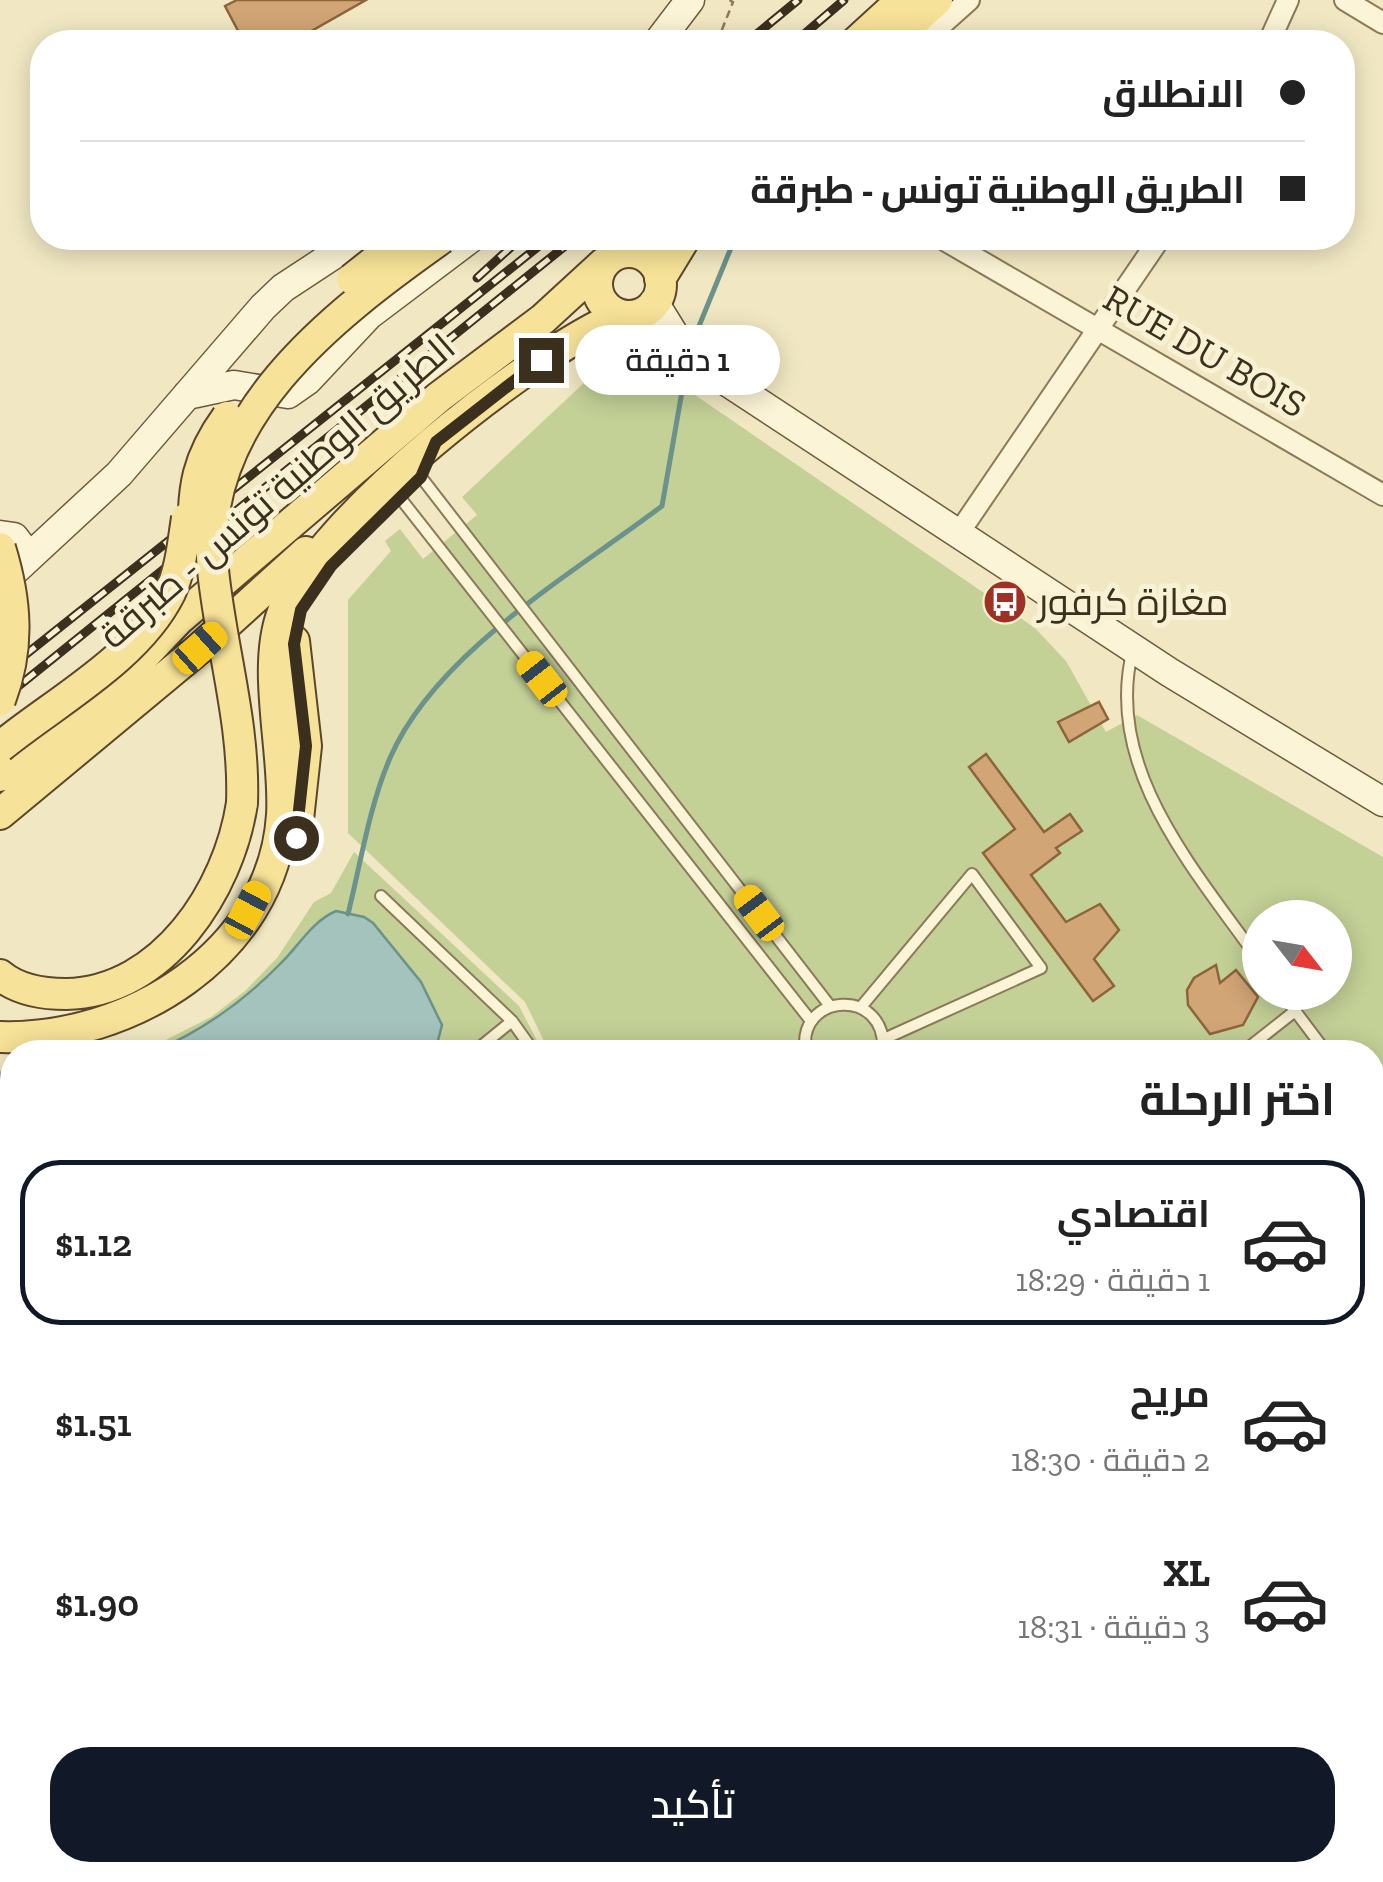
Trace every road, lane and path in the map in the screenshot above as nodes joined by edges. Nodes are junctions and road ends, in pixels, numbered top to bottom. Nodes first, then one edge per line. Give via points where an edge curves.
1 (690, 0) edge
2 (713, 0) edge
3 (729, 0) edge
4 (902, 0) edge
5 (936, 0) edge
6 (970, 0) edge
7 (1288, 0) edge
8 (1345, 0) edge
9 (1383, 24) edge
10 (667, 30) edge
11 (690, 30) edge
12 (723, 30) edge
13 (869, 30) edge
14 (914, 30) edge
15 (922, 30) edge
16 (1274, 30) edge
17 (341, 250) edge
18 (389, 250) edge
19 (425, 250) edge
20 (455, 250) edge
21 (620, 250) edge
22 (621, 250) edge
23 (626, 250) edge
24 (678, 250) edge
25 (962, 250) edge
26 (1152, 250) edge
27 (657, 290) junction
28 (624, 315) junction
29 (1100, 331) junction
30 (223, 352) junction
31 (688, 359) junction
32 (234, 385) junction
33 (188, 395) junction
34 (436, 442) junction
35 (411, 488) junction
36 (192, 490) junction
37 (1383, 495) edge
38 (363, 506) junction
39 (0, 511) edge
40 (958, 534) junction
41 (9, 549) edge
42 (1133, 648) junction
43 (104, 698) junction
44 (0, 700) edge
45 (0, 747) edge
46 (0, 776) edge
47 (0, 792) edge
48 (1383, 802) edge
49 (233, 803) junction
50 (0, 814) edge
51 (381, 896) dead end
52 (248, 910) junction
53 (1242, 936) edge
54 (0, 953) edge
55 (144, 970) junction
56 (0, 976) edge
57 (830, 1006) junction
58 (862, 1008) junction
59 (1295, 1012) joint
60 (0, 1019) edge
61 (512, 1021) junction
62 (811, 1021) junction
63 (0, 1037) edge
64 (884, 1039) joint
65 (489, 1040) edge
66 (525, 1040) edge
67 (808, 1040) edge
68 (1259, 1040) edge
69 (1317, 1040) edge

1 - 10 street
2 - 11 street
3 - 12 path
4 - 13 main road
5 - 14 main road
6 - 15 street
7 - 16 street
8 - 9 street
17 - 30 street via 283,288
18 - 36 main road, bridge via 334,294 260,373 216,432
19 - 49 main road, bridge via 370,289 306,349 251,414 222,470 212,506 213,570 238,721
20 - 32 street via 368,315 298,389 281,395
21 - 43 main road, الطريق الوطنية تونس - طبرقة via 179,619
22 - 28 main road via 597,289 607,307
23 - 27 main road via 652,262
24 - 27 main road
25 - 29 street, RUE DU BOIS
26 - 29 street
27 - 28 main road via 646,310
27 - 31 street
28 - 31 street
28 - 34 main road, الطريق الوطنية تونس - طبرقة via 559,348
29 - 37 street, RUE DU BOIS
29 - 40 street
30 - 32 street
30 - 33 street
31 - 40 street
32 - 33 street
33 - 41 street via 64,527
34 - 35 main road
34 - 38 main road, الطريق الوطنية تونس - طبرقة
35 - 52 main road via 331,566 301,610 294,644 306,746 299,822 288,862
35 - 57 lane via 546,633
35 - 62 lane via 494,618
36 - 45 main road, bridge via 177,575 154,618
36 - 49 main road, bridge via 198,586
38 - 50 main road
38 - 52 main road, الطريق الوطنية تونس - طبرقة via 300,581 278,629 282,816 277,850
39 - 41 street
40 - 42 street
41 - 44 main road, bridge via 15,631
42 - 48 street
42 - 53 lane via 1124,686 1140,773 1161,818
43 - 46 main road, الطريق الوطنية تونس - طبرقة
43 - 47 main road
49 - 54 main road via 190,893 171,921 134,953 62,977 38,975
49 - 55 main road via 232,845 206,900
51 - 61 lane
52 - 63 main road, الطريق الوطنية تونس - طبرقة via 209,961 147,1006 74,1032
55 - 56 main road via 74,994 30,990
55 - 60 main road via 77,1008
57 - 58 lane
57 - 62 lane
58 - 64 lane
58 - 64 lane via 972,874 1040,968
59 - 68 lane
59 - 69 lane
61 - 65 lane
61 - 66 lane
62 - 67 lane

